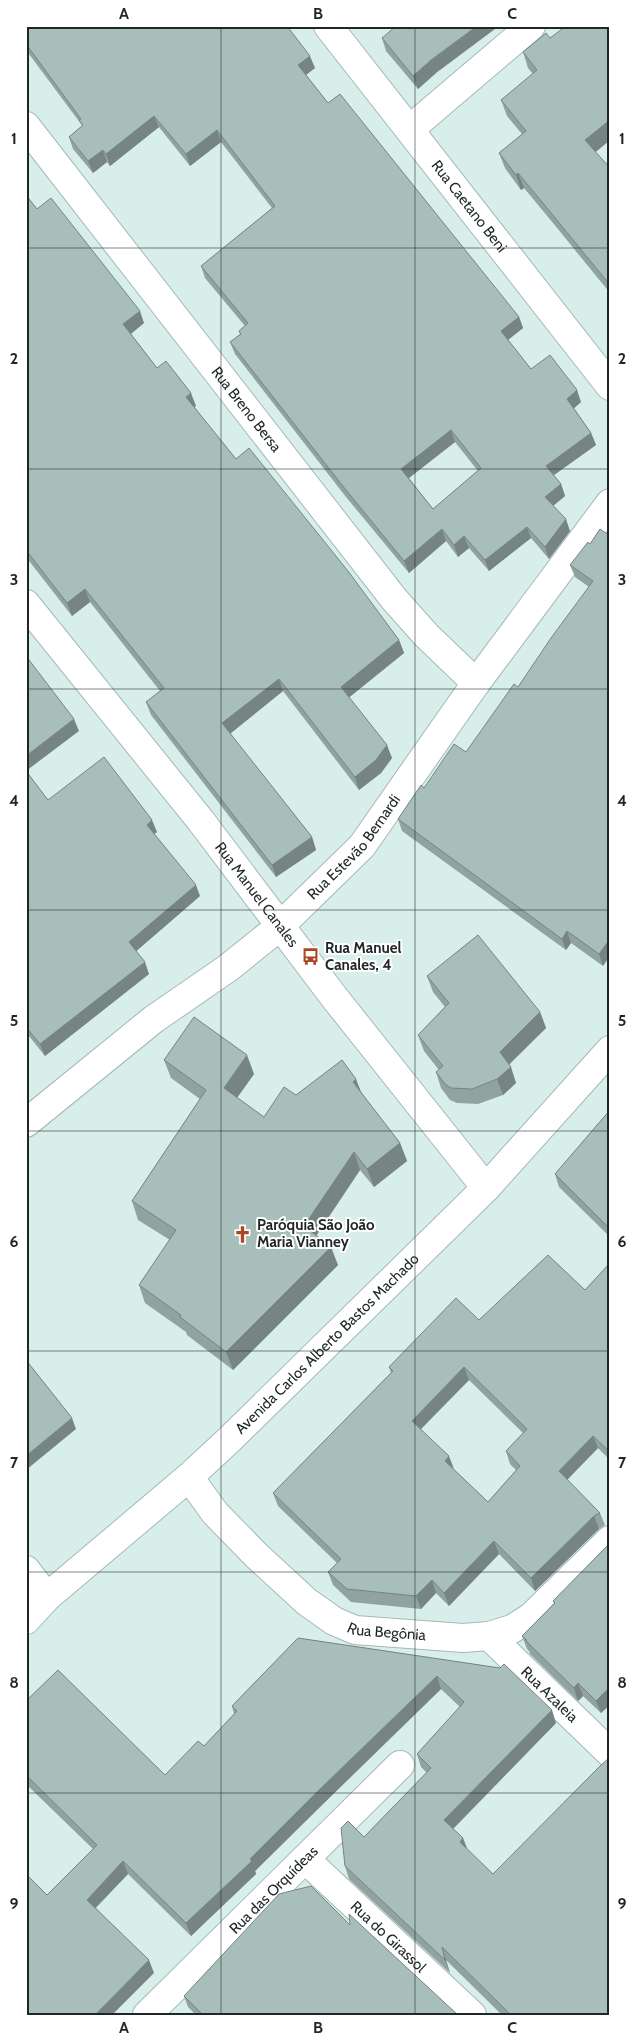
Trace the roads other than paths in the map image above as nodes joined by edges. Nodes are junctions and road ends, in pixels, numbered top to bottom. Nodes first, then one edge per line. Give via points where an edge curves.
1 (328, 26) edge
2 (531, 26) edge
3 (26, 126) edge
4 (410, 129) junction
5 (610, 386) edge
6 (610, 502) edge
7 (26, 604) edge
8 (476, 683) junction
9 (279, 927) junction
10 (610, 1050) edge
11 (30, 1111) edge
12 (486, 1188) junction
13 (189, 1477) junction
14 (610, 1540) edge
15 (26, 1570) edge
16 (47, 1597) junction
17 (26, 1620) edge
18 (489, 1636) junction
19 (610, 1753) edge
20 (400, 1765) dead end
21 (305, 1859) junction
22 (147, 2015) edge
23 (472, 2015) edge

1 - 4 street, Rua Caetano Beni
2 - 4 street
3 - 8 street, Rua Breno Bersa via 394,599
4 - 5 street, Rua Caetano Beni
6 - 8 street, Rua Estevão Bernardi
7 - 9 street, Rua Manuel Canales via 201,821
8 - 9 street, Rua Estevão Bernardi via 362,846
9 - 11 street, Rua Estevão Bernardi via 228,968 154,1018
9 - 12 street, Rua Manuel Canales
10 - 12 street, Avenida Carlos Alberto Bastos Machado
12 - 13 street, Avenida Carlos Alberto Bastos Machado
13 - 16 street, Avenida Carlos Alberto Bastos Machado
13 - 18 street, Rua Begônia via 215,1512 257,1556 307,1602 334,1621 355,1630 392,1634 463,1638
14 - 18 street, Rua Begônia via 531,1617 512,1629
15 - 16 street
16 - 17 street, Avenida Carlos Alberto Bastos Machado
18 - 19 street, Rua Azaleia
20 - 21 street, Rua das Orquídeas
21 - 22 street, Rua das Orquídeas
21 - 23 street, Rua do Girassol

